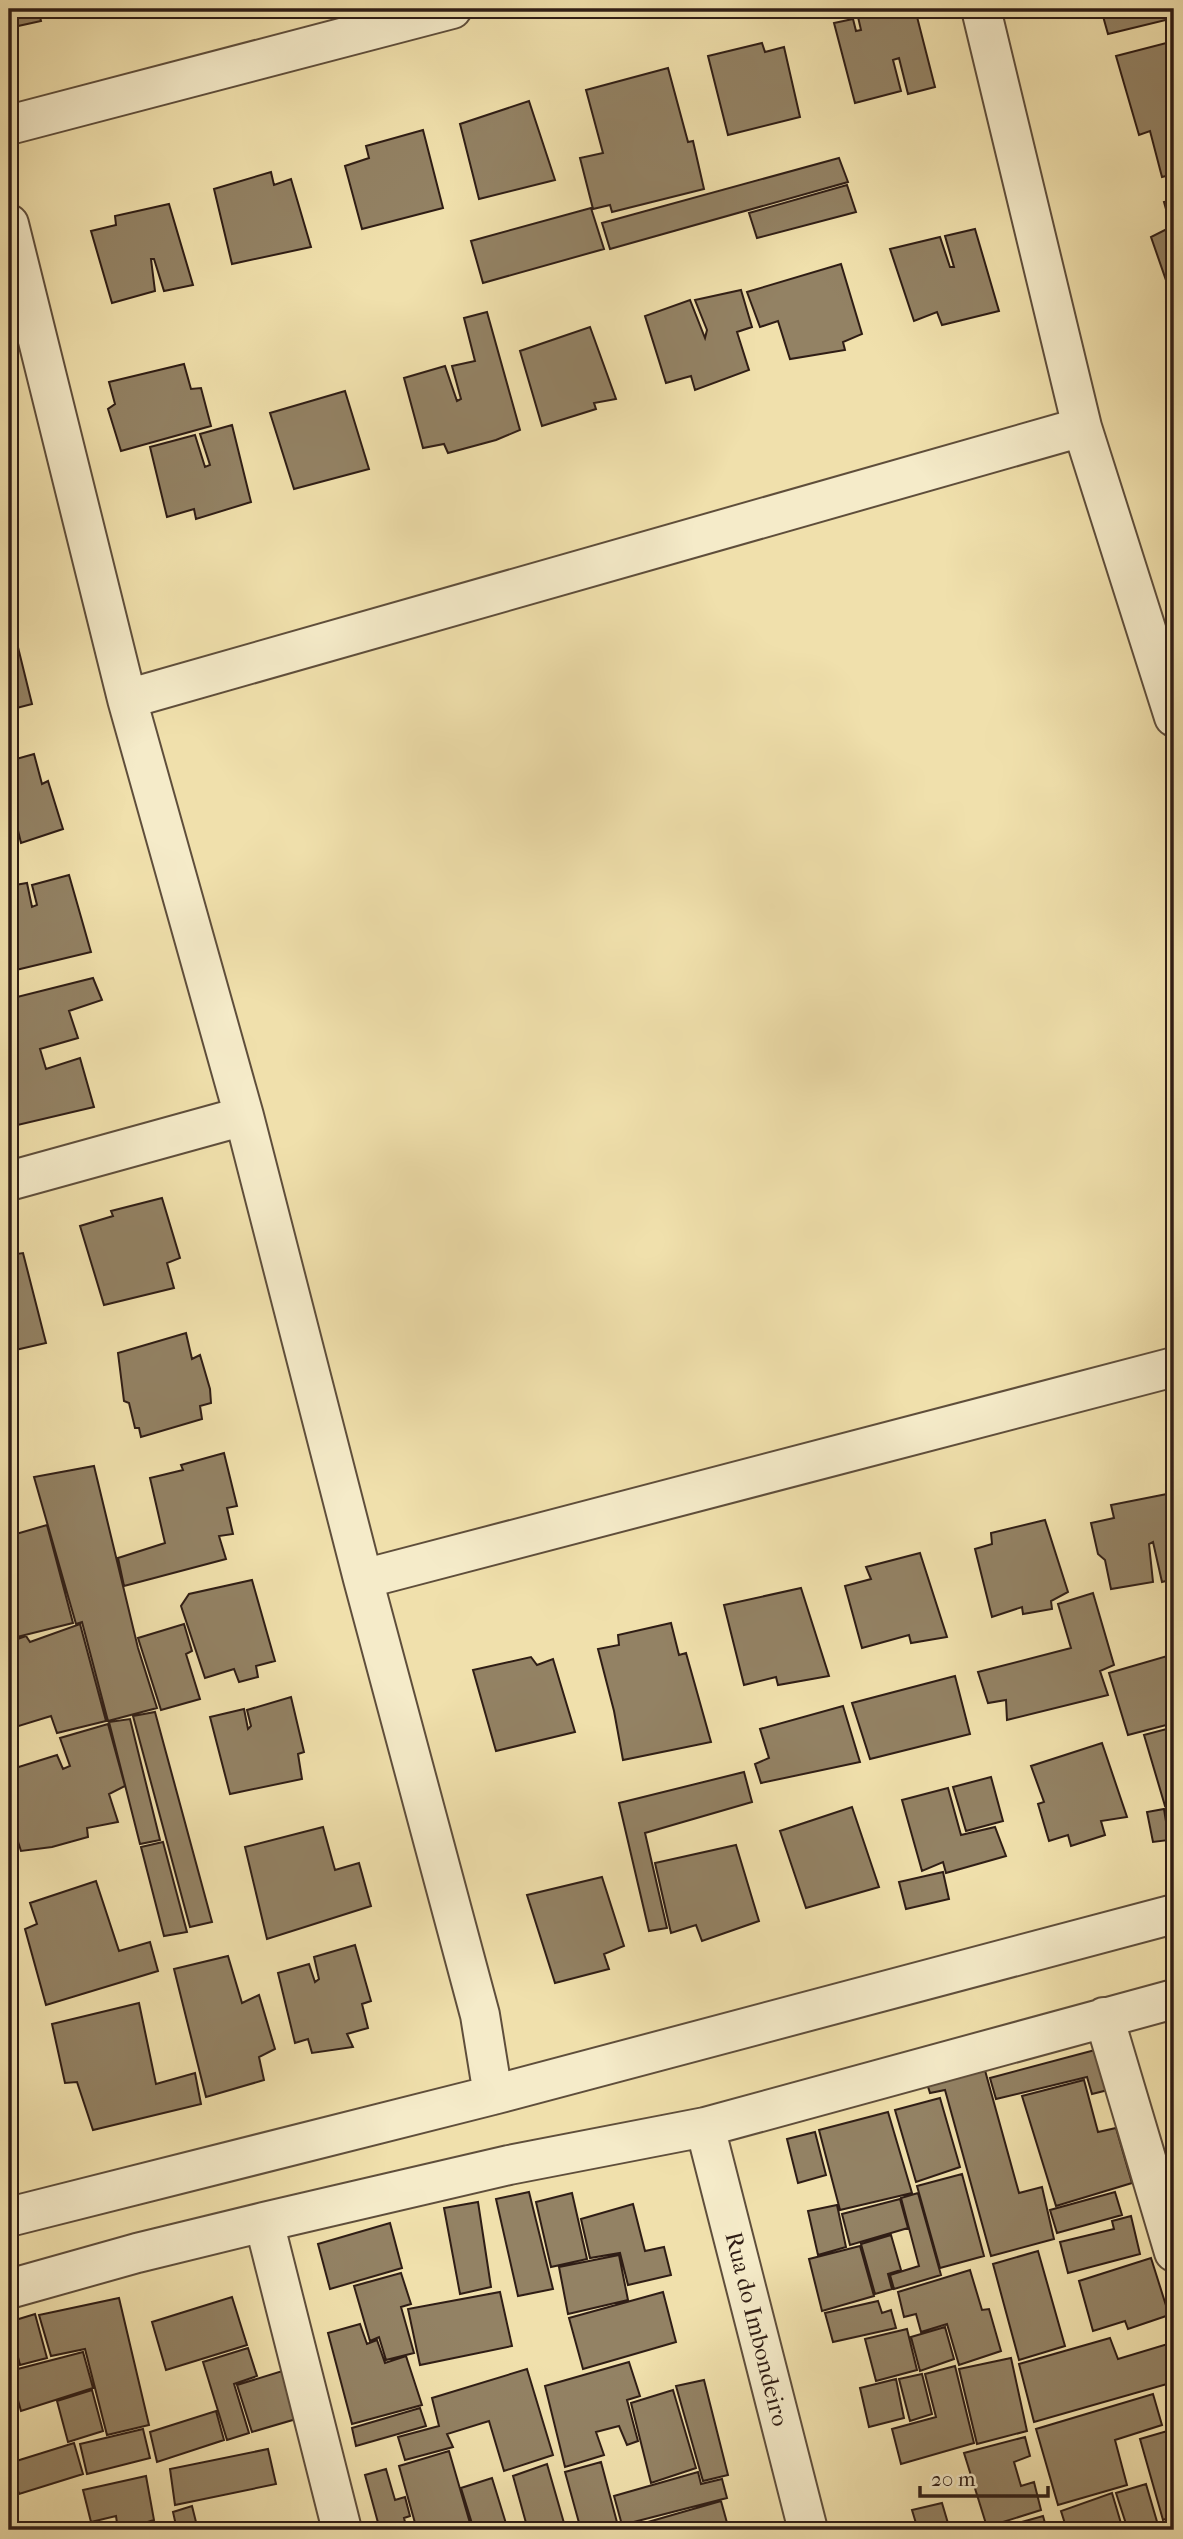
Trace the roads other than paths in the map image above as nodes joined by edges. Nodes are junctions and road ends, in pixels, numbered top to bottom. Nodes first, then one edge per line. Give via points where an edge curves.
1 (453, 9) edge
2 (981, 9) edge
3 (9, 125) edge
4 (9, 224) edge
5 (1082, 427) junction
6 (127, 699) junction
7 (1174, 717) edge
8 (244, 1116) junction
9 (9, 1181) edge
10 (1174, 1367) edge
11 (363, 1579) junction
12 (1174, 1914) edge
13 (1174, 1999) edge
14 (1104, 2017) junction
15 (493, 2095) junction
16 (705, 2127) junction
17 (9, 2217) edge
18 (264, 2222) junction
19 (1174, 2252) edge
20 (9, 2289) edge
21 (342, 2530) edge
22 (808, 2530) edge

1 - 3 street
2 - 5 street
4 - 6 street
5 - 6 street
5 - 7 street
6 - 8 street
8 - 9 street
8 - 11 street
10 - 11 street
11 - 15 street via 480,2015
12 - 15 street
13 - 14 street
14 - 16 street
14 - 19 street
15 - 17 street
16 - 18 street via 509,2165
16 - 22 street, Rua do Imbondeiro
18 - 20 street
18 - 21 street

